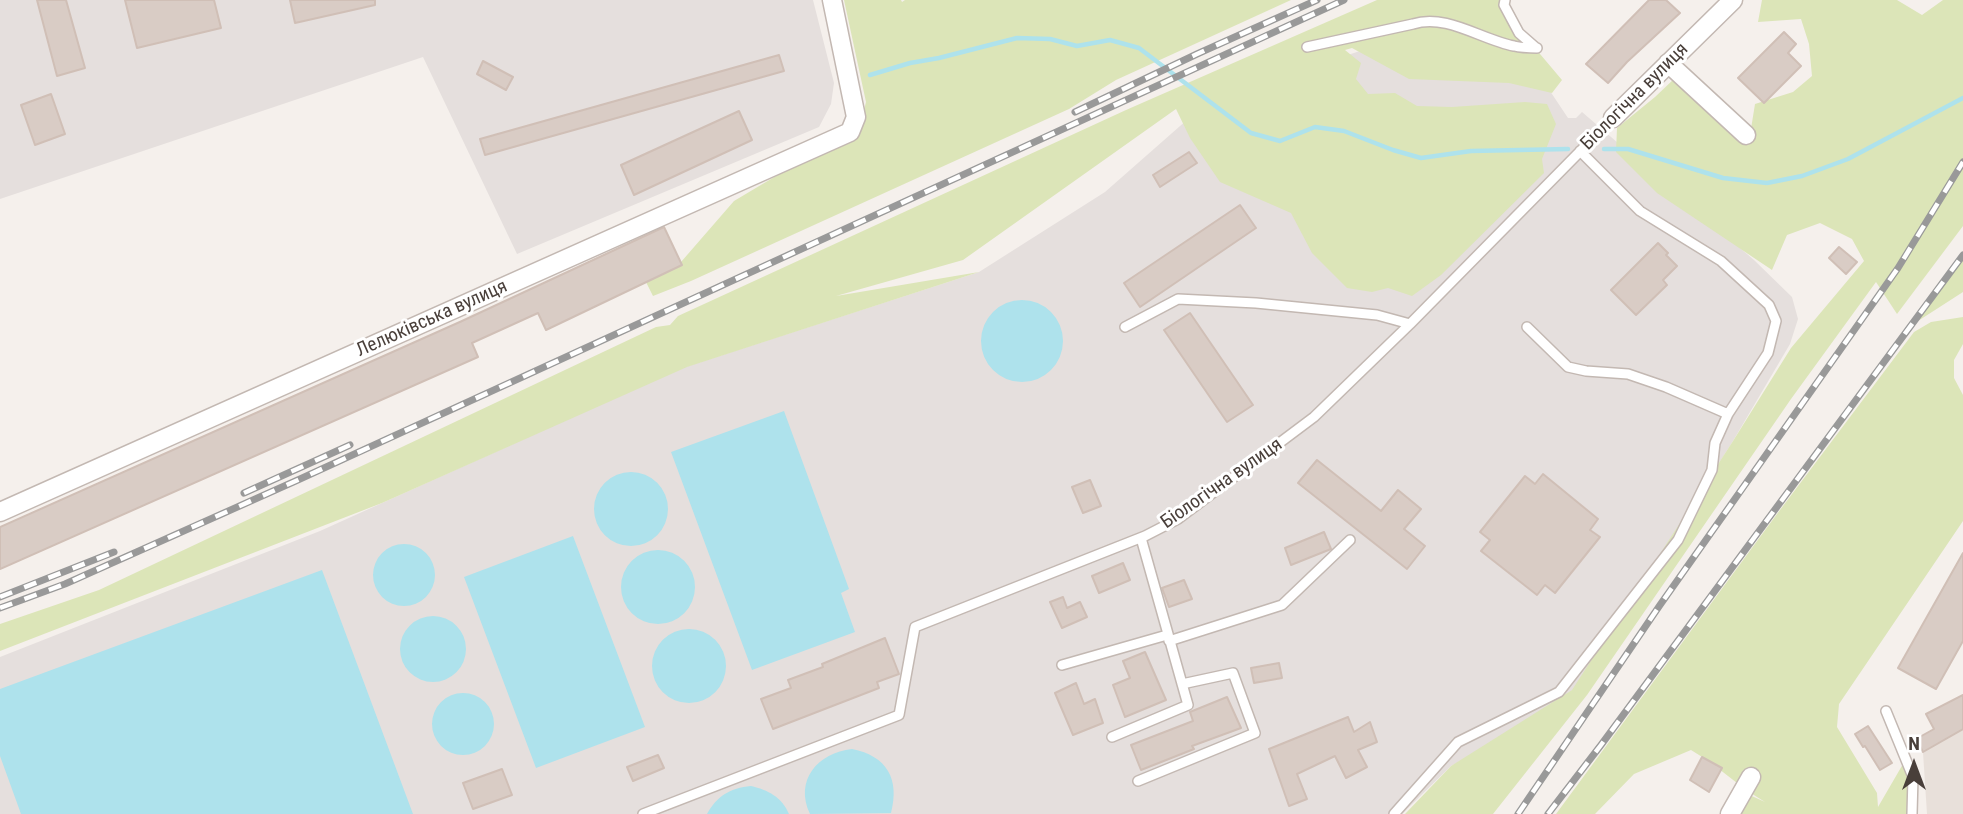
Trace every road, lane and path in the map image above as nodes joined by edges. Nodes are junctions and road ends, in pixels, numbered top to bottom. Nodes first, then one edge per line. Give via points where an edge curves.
1 (832, 0) edge
2 (1505, 0) edge
3 (1733, 0) edge
4 (1307, 47) dead end
5 (1668, 63) junction
6 (1613, 118) joint
7 (1746, 135) dead end
8 (1580, 151) junction
9 (1410, 324) junction
10 (1125, 327) dead end
11 (1527, 327) dead end
12 (1728, 414) junction
13 (0, 512) edge
14 (1141, 538) junction
15 (1350, 540) dead end
16 (1168, 638) junction
17 (1062, 665) dead end
18 (1182, 684) junction
19 (1886, 710) dead end
20 (1112, 737) dead end
21 (1751, 777) dead end
22 (1138, 781) dead end
23 (643, 814) edge
24 (1394, 814) edge
25 (1730, 814) edge
26 (1912, 814) edge

1 - 13 street, Лелюківська вулиця via 856,117 850,132
2 - 4 lane via 1519,33 1537,48 1513,46 1427,20
3 - 5 street, Біологічна вулиця
5 - 6 street, Біологічна вулиця
5 - 7 street
6 - 8 lane, Біологічна вулиця
8 - 9 lane, Біологічна вулиця
8 - 12 lane via 1640,211 1721,261 1769,305 1776,321 1768,353
9 - 10 lane via 1377,315 1178,299
9 - 14 lane, Біологічна вулиця via 1314,417 1178,519
11 - 12 lane via 1567,367 1628,374
12 - 24 lane via 1715,443 1712,470 1678,540 1559,692 1458,742
14 - 16 lane
14 - 23 lane, Біологічна вулиця via 915,627 899,715
15 - 16 lane via 1282,605
16 - 17 lane
16 - 18 lane
18 - 20 lane via 1188,705
18 - 22 lane via 1233,673 1255,733
19 - 26 lane via 1913,777
21 - 25 street

